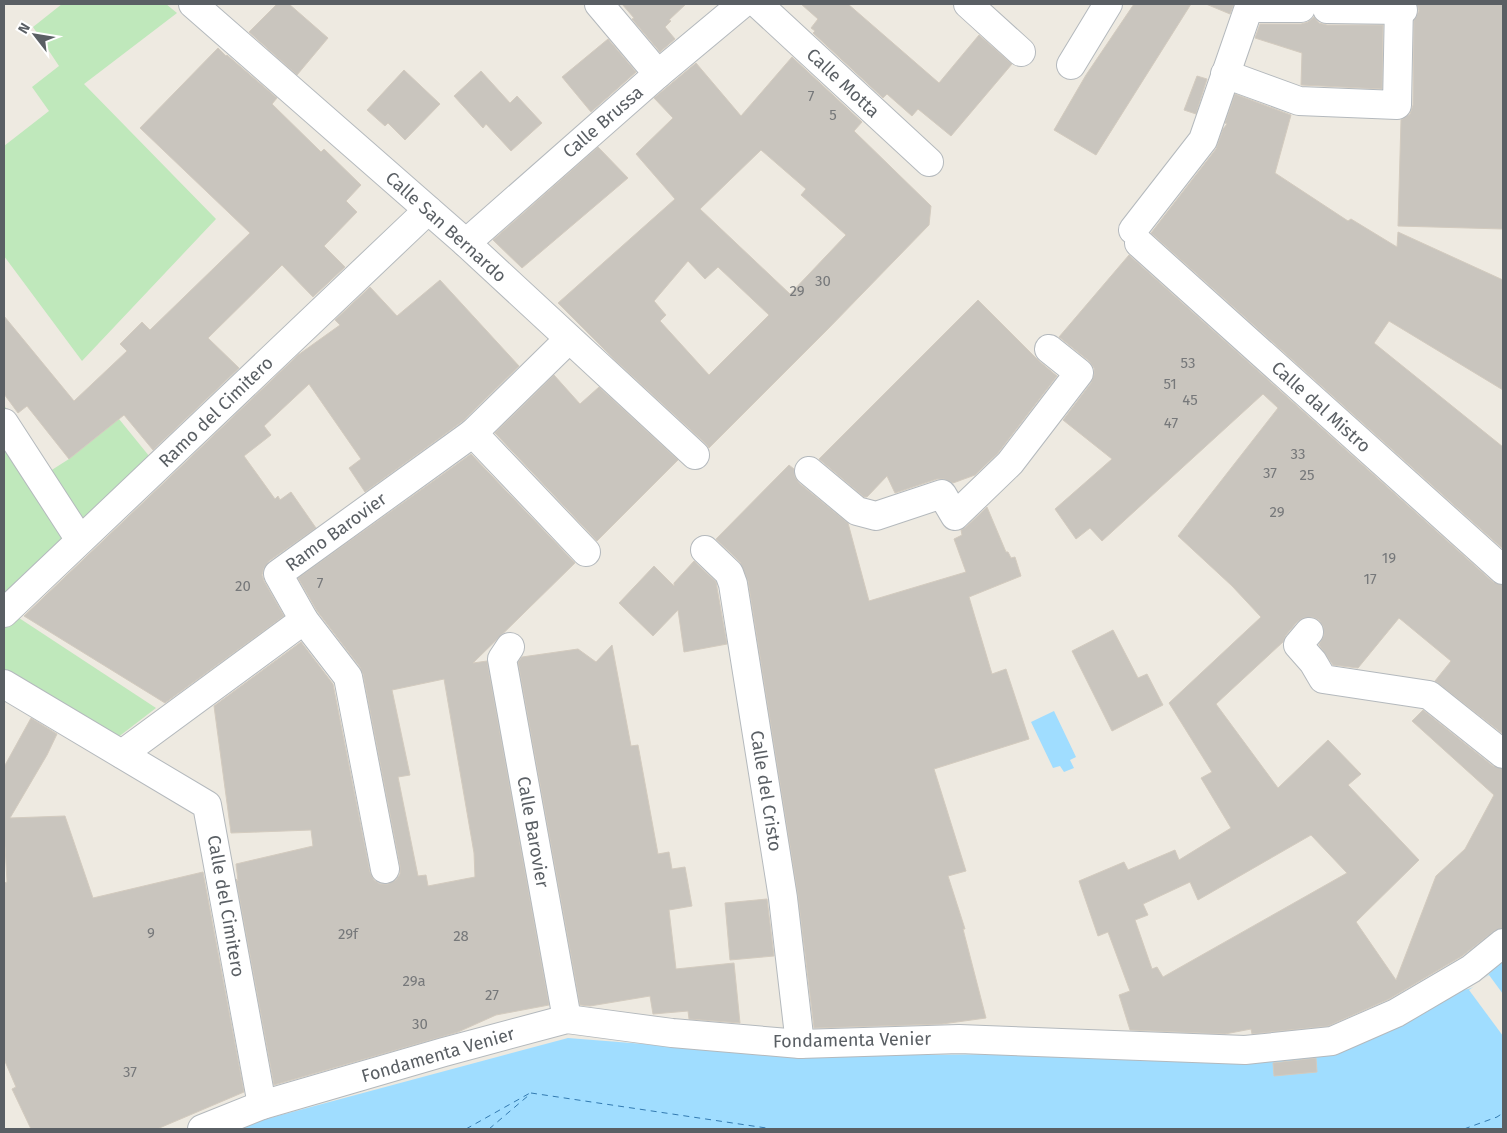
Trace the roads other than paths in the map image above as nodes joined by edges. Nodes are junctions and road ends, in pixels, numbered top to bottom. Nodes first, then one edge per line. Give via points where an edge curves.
1 (193, 4) edge
2 (599, 4) edge
3 (742, 4) edge
4 (758, 4) edge
5 (968, 4) edge
6 (1108, 4) edge
7 (1250, 6) edge
8 (1400, 8) edge
9 (1021, 52) dead end
10 (1071, 65) dead end
11 (658, 74) junction
12 (1226, 74) junction
13 (929, 162) dead end
14 (428, 210) junction
15 (466, 243) junction
16 (569, 339) junction
17 (1049, 349) dead end
18 (4, 423) edge
19 (474, 433) junction
20 (695, 455) dead end
21 (809, 471) dead end
22 (80, 540) junction
23 (705, 550) dead end
24 (586, 552) dead end
25 (1503, 570) edge
26 (4, 613) edge
27 (304, 620) junction
28 (1309, 632) dead end
29 (510, 647) dead end
30 (4, 684) edge
31 (122, 754) junction
32 (1503, 754) edge
33 (385, 869) dead end
34 (1503, 943) edge
35 (567, 1019) junction
36 (800, 1044) junction
37 (262, 1105) junction
38 (202, 1129) edge

1 - 14 street, Calle San Bernardo
2 - 11 street
3 - 11 street, Calle Brussa
4 - 13 street, Calle Motta
5 - 9 street
6 - 10 street
7 - 8 street
7 - 12 street
8 - 12 street via 1397,105 1299,102
11 - 15 street, Calle Brussa
12 - 25 street, Calle dal Mistro via 1203,140 1136,237
14 - 15 street, Calle San Bernardo
14 - 22 street, Ramo del Cimitero
15 - 16 street, Calle San Bernardo
16 - 19 street, Ramo Barovier
16 - 20 street, Calle San Bernardo
17 - 21 street via 1079,373 1010,463 955,516 942,494 876,516 858,512
18 - 22 street
19 - 24 street
19 - 27 street, Ramo Barovier via 278,574
22 - 26 street, Ramo del Cimitero
23 - 36 street, Calle del Cristo via 729,573 733,584 783,898
27 - 31 street
27 - 33 street, Ramo Barovier via 348,677
28 - 32 street via 1298,645 1323,679 1429,695
29 - 35 street, Calle Barovier via 502,659
30 - 31 street, Calle del Cimitero
31 - 37 street, Calle del Cimitero via 207,805
34 - 36 street, Fondamenta Venier via 1471,969 1396,1013 1332,1041 1245,1050 959,1039
35 - 36 street, Fondamenta Venier via 672,1033
35 - 37 street, Fondamenta Venier
37 - 38 street, Fondamenta Venier

